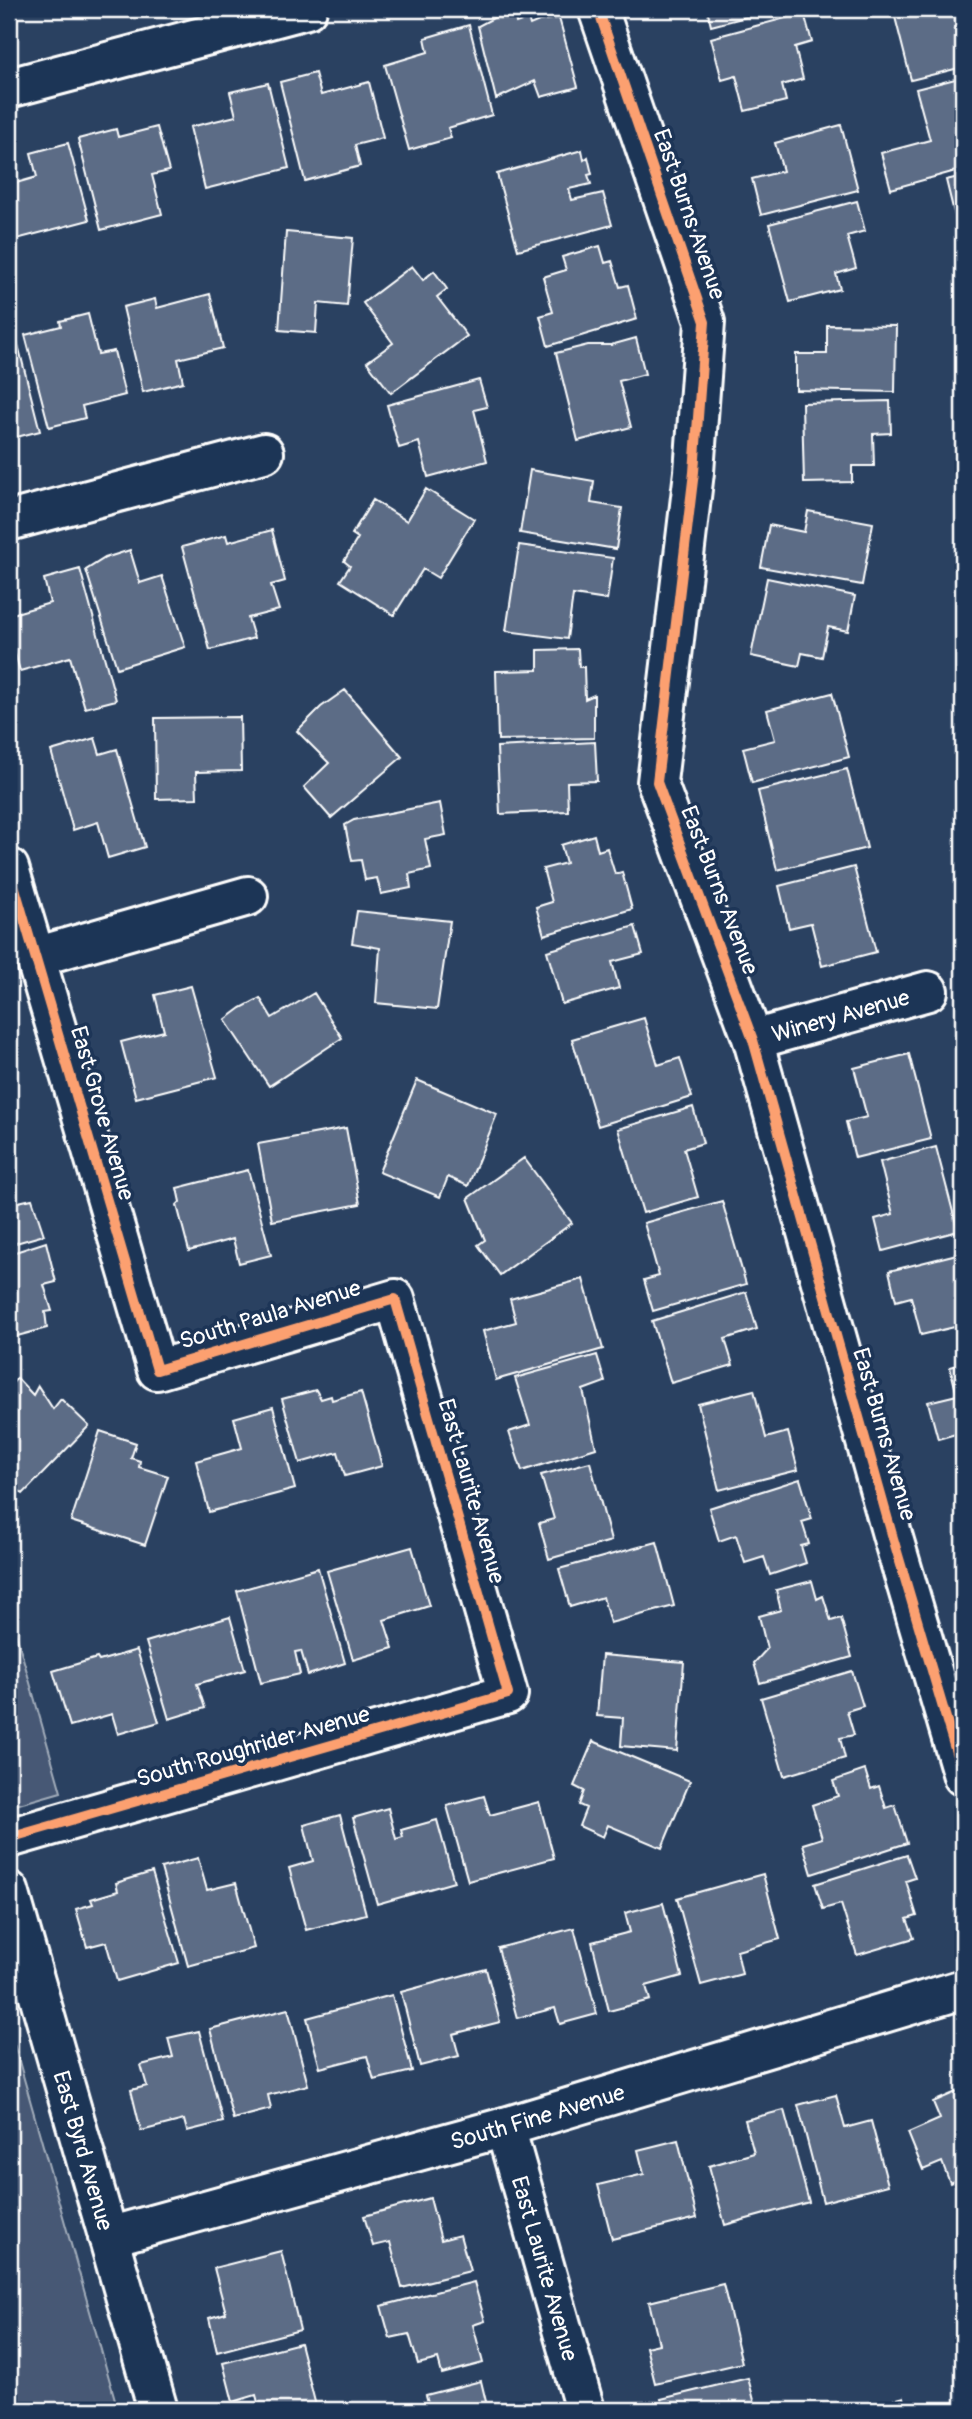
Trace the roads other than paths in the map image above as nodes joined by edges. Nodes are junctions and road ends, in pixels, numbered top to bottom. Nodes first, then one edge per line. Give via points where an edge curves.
1 (307, 9) edge
2 (598, 9) edge
3 (9, 88) edge
4 (264, 453) dead end
5 (9, 521) edge
6 (9, 868) edge
7 (248, 896) dead end
8 (35, 957) junction
9 (928, 991) dead end
10 (753, 1040) junction
11 (395, 1299) joint
12 (157, 1370) joint
13 (508, 1694) joint
14 (963, 1776) edge
15 (9, 1838) edge
16 (9, 1891) edge
17 (963, 1989) edge
18 (505, 2127) junction
19 (108, 2237) junction
20 (158, 2410) edge
21 (584, 2410) edge

1 - 3 street
2 - 10 street, East Burns Avenue via 705,322 694,471 657,782
4 - 5 street
6 - 8 street, East Grove Avenue
7 - 8 street
8 - 12 street, East Grove Avenue
9 - 10 street, Winery Avenue
10 - 14 street, East Burns Avenue
11 - 12 street, South Paula Avenue
11 - 13 street, East Laurite Avenue
13 - 15 street, South Roughrider Avenue
16 - 19 street, East Byrd Avenue
17 - 18 street, South Fine Avenue
18 - 19 street, South Fine Avenue
18 - 21 street, East Laurite Avenue
19 - 20 street, East Byrd Avenue

